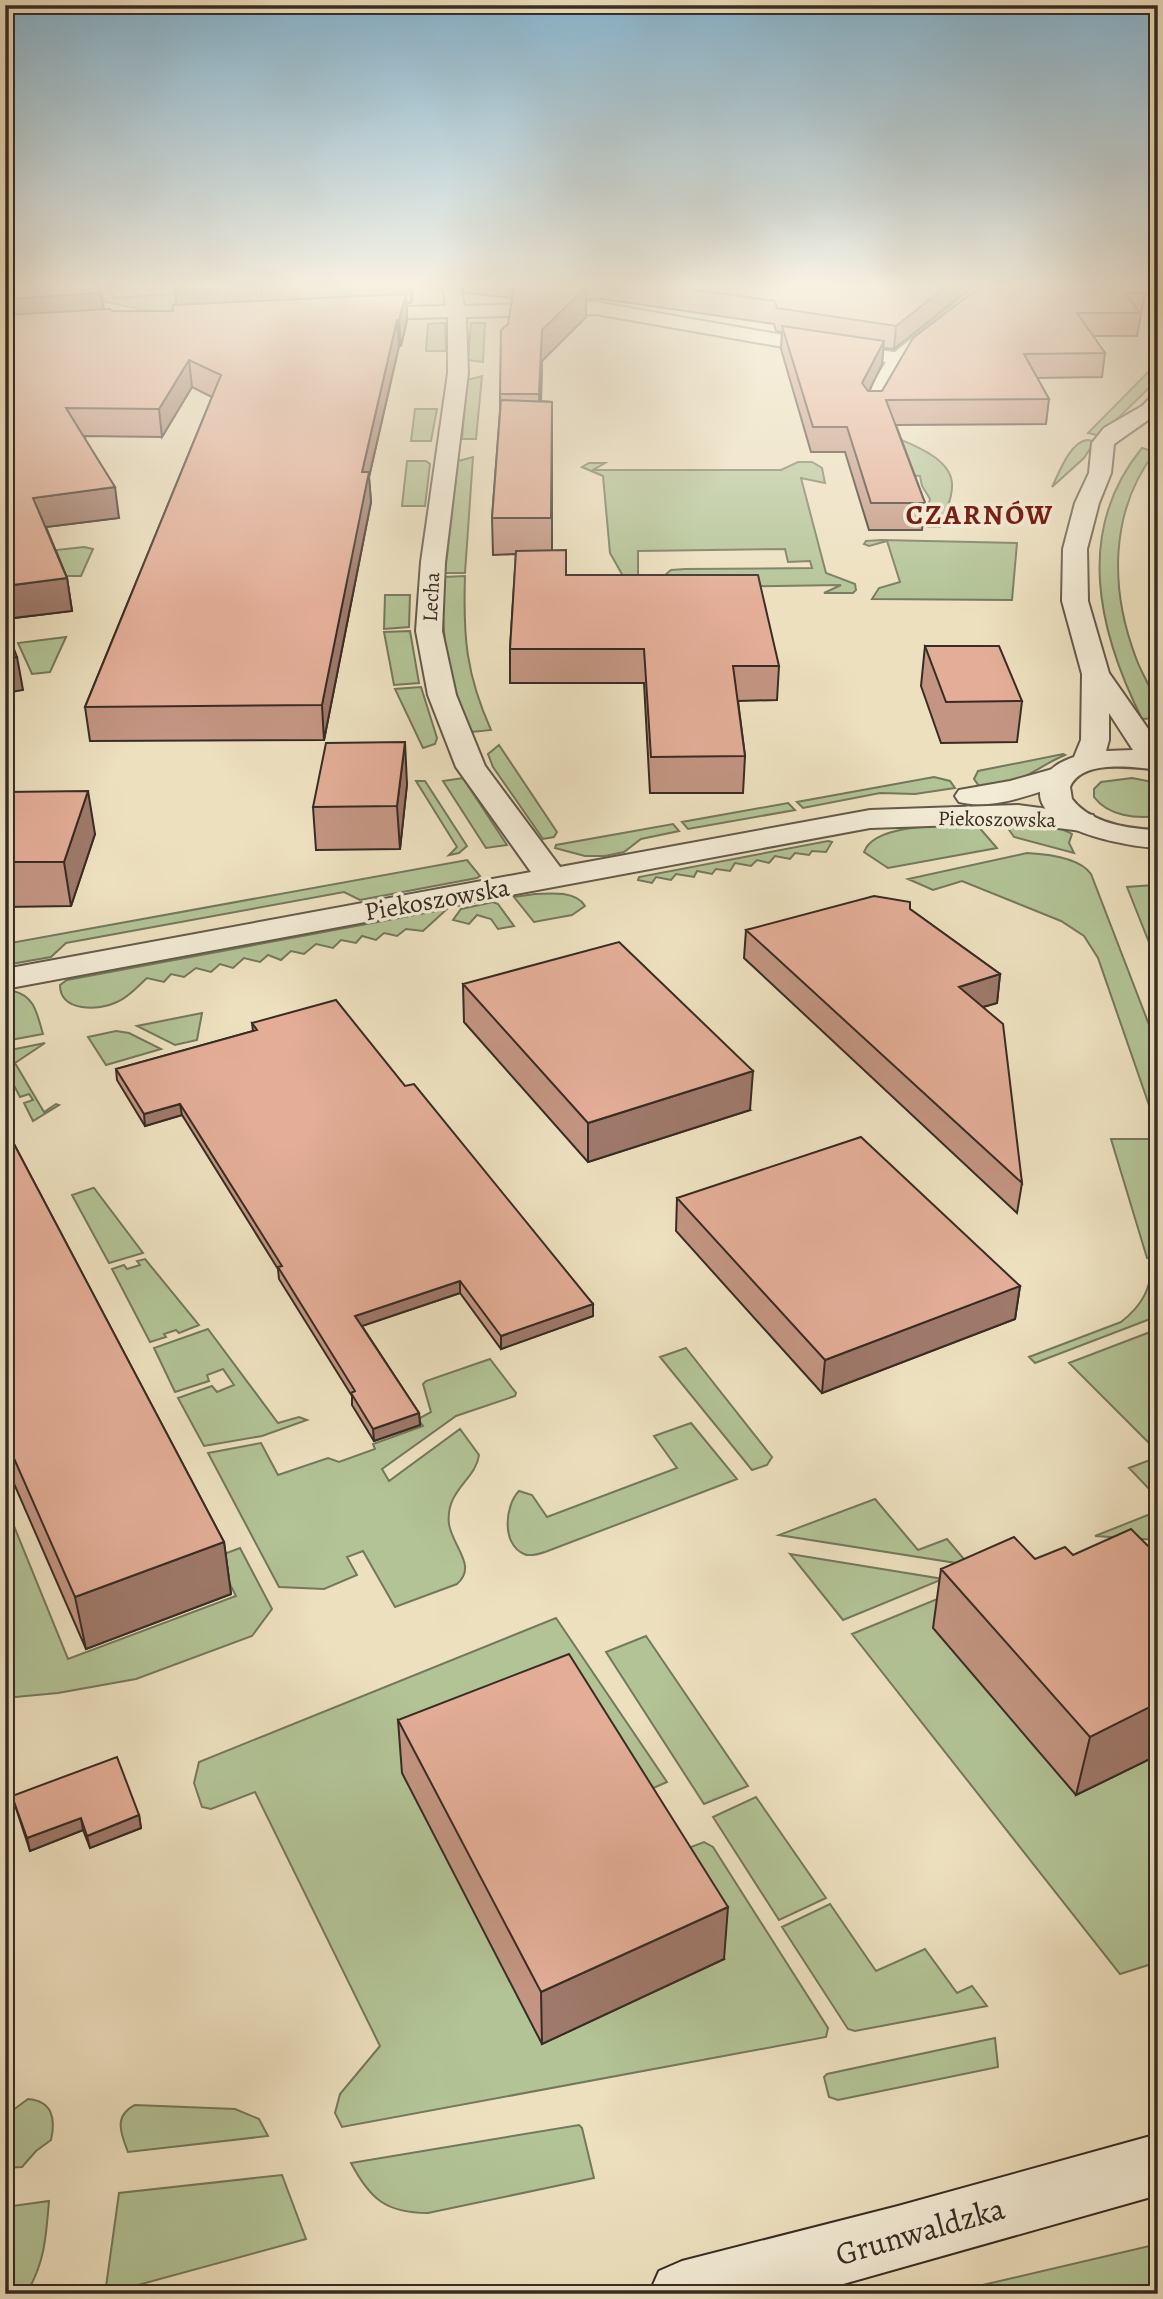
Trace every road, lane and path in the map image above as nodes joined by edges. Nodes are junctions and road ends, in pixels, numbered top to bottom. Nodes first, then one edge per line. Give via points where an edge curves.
1 (455, 392) edge
2 (880, 392) edge
3 (1154, 406) edge
4 (873, 409) edge
5 (1117, 458) junction
6 (1096, 674) junction
7 (1158, 760) edge
8 (1087, 762) junction
9 (1060, 776) junction
10 (870, 819) junction
11 (1082, 822) junction
12 (1156, 853) edge
13 (552, 878) junction
14 (5, 979) edge
15 (1158, 2164) edge
16 (682, 2294) edge

1 - 13 street, Lecha via 433,562 429,631 442,695 471,767
2 - 4 street
3 - 5 street
3 - 5 street via 1109,436 1102,447
5 - 6 street via 1087,503 1075,549 1075,601
6 - 7 street
6 - 8 street via 1095,740
7 - 8 street
8 - 9 street, Piekoszowska
9 - 10 street, Piekoszowska via 1013,790 913,805
9 - 11 street via 1054,789 1056,799
10 - 11 street, Piekoszowska via 1018,814
10 - 13 street, Piekoszowska
11 - 12 street
13 - 14 street, Piekoszowska
15 - 16 street, Grunwaldzka

